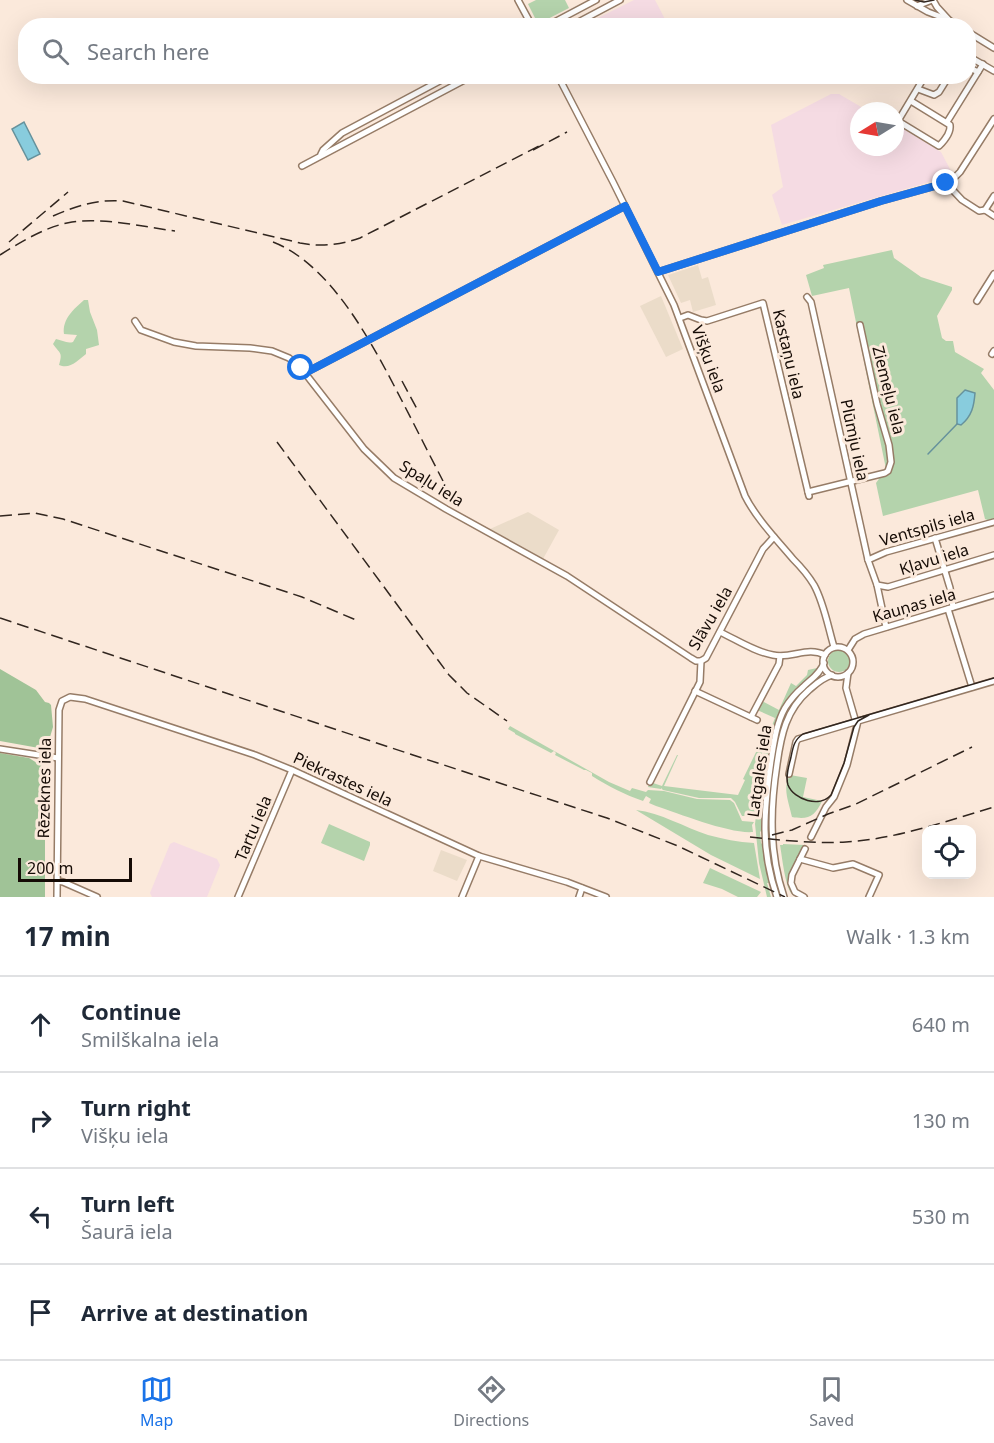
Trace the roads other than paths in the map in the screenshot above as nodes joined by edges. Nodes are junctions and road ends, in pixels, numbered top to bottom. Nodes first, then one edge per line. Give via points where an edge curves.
1 (518, 0) edge
2 (596, 0) edge
3 (621, 0) edge
4 (907, 0) edge
5 (932, 0) edge
6 (918, 6) junction
7 (527, 18) edge
8 (562, 18) edge
9 (586, 18) edge
10 (944, 18) edge
11 (947, 18) edge
12 (976, 36) edge
13 (994, 48) edge
14 (976, 60) edge
15 (983, 64) junction
16 (994, 71) edge
17 (978, 72) joint
18 (976, 75) edge
19 (435, 84) edge
20 (457, 84) edge
21 (562, 84) edge
22 (921, 84) edge
23 (944, 84) edge
24 (971, 84) edge
25 (431, 86) junction
26 (918, 89) junction
27 (436, 95) junction
28 (911, 101) junction
29 (904, 112) edge
30 (994, 119) edge
31 (947, 123) junction
32 (904, 126) edge
33 (342, 133) junction
34 (347, 143) junction
35 (320, 156) junction
36 (302, 166) dead end
37 (946, 183) junction
38 (994, 196) edge
39 (625, 206) junction
40 (985, 210) junction
41 (994, 216) edge
42 (658, 272) junction
43 (994, 274) edge
44 (807, 297) dead end
45 (977, 301) dead end
46 (680, 318) junction
47 (135, 321) dead end
48 (860, 325) dead end
49 (305, 373) junction
50 (850, 480) junction
51 (994, 522) edge
52 (774, 537) junction
53 (935, 538) junction
54 (994, 555) edge
55 (868, 560) junction
56 (945, 569) junction
57 (879, 585) junction
58 (994, 595) edge
59 (951, 608) junction
60 (886, 627) junction
61 (720, 632) junction
62 (834, 647) junction
63 (848, 650) junction
64 (780, 656) junction
65 (825, 656) junction
66 (701, 661) junction
67 (824, 663) junction
68 (848, 673) junction
69 (833, 675) junction
70 (994, 681) edge
71 (972, 687) junction
72 (846, 688) junction
73 (695, 691) junction
74 (66, 698) joint
75 (858, 721) junction
76 (0, 749) edge
77 (58, 758) junction
78 (292, 770) junction
79 (789, 774) dead end
80 (650, 782) dead end
81 (811, 837) dead end
82 (805, 849) dead end
83 (479, 856) junction
84 (800, 859) junction
85 (57, 881) junction
86 (582, 888) junction
87 (57, 897) edge
88 (97, 897) edge
89 (238, 897) edge
90 (462, 897) edge
91 (579, 897) edge
92 (606, 897) edge
93 (777, 897) edge
94 (784, 897) edge
95 (804, 897) edge
96 (869, 897) edge

1 - 7 street
2 - 8 street
3 - 9 street
4 - 6 street
5 - 6 street
5 - 11 street
6 - 10 street
12 - 13 street
14 - 15 street
15 - 16 street
15 - 17 street
17 - 18 street
19 - 25 street
20 - 27 street
21 - 39 street, Višķu iela
22 - 26 street
23 - 26 street via 934,95
24 - 31 street
25 - 27 street
25 - 33 street
26 - 28 street
27 - 34 street
28 - 29 street
28 - 31 street
30 - 37 street via 960,172
31 - 32 street via 950,129 939,146
33 - 34 street
33 - 35 street
34 - 35 street
35 - 36 street
37 - 40 street via 962,200 979,211
37 - 42 street
38 - 40 street
39 - 42 street, Višķu iela
39 - 49 street
40 - 41 street
42 - 46 street, Višķu iela
43 - 45 street
44 - 50 street, Plūmju iela
46 - 50 street, Kastaņu iela via 688,315 707,321 763,303 808,494
46 - 52 street, Višķu iela via 745,496
47 - 49 street, Spaļu iela via 141,330 174,342 281,353
48 - 50 street, Ziemeļu iela via 891,462 885,473
49 - 66 street, Spaļu iela via 364,449 394,478 567,576
50 - 55 street, Plūmju iela
51 - 53 street, Ventspils iela
52 - 61 street, Slāvu iela via 763,549
52 - 62 street, Višķu iela via 814,585
53 - 55 street, Ventspils iela
53 - 56 street
54 - 56 street, Kļavu iela
55 - 57 street, Plūmju iela
56 - 57 street, Kļavu iela via 888,587
56 - 59 street
57 - 60 street, Plūmju iela
58 - 59 street, Kauņas iela
59 - 60 street, Kauņas iela
59 - 71 street
60 - 63 street, Kauņas iela via 857,637
61 - 64 street
61 - 66 street, Slāvu iela
62 - 63 street
62 - 65 street
63 - 68 street via 853,661
64 - 65 street via 810,651
64 - 73 street via 754,719
65 - 67 street
66 - 73 street, Slāvu iela via 700,682
67 - 69 street
67 - 93 street, Latgales iela via 787,705 775,734 764,828
68 - 69 street
68 - 72 street
69 - 72 street
69 - 94 street, Latgales iela via 821,680 799,700 787,718 781,738 771,826
70 - 71 street
71 - 75 street
72 - 75 street
73 - 80 street, Slāvu iela
74 - 77 street, Rēzeknes iela via 59,710
74 - 78 street, Piekrastes iela via 85,699
75 - 79 street via 802,737 796,742
75 - 81 street via 847,765
76 - 77 street
77 - 85 street, Rēzeknes iela
78 - 83 street, Piekrastes iela
78 - 89 street, Tartu iela
82 - 84 street
83 - 86 street, Piekrastes iela
83 - 90 street
84 - 95 street via 791,883 795,892
84 - 96 street via 833,868 853,864 879,875
85 - 87 street, Rēzeknes iela
85 - 88 street
86 - 91 street
86 - 92 street, Piekrastes iela

